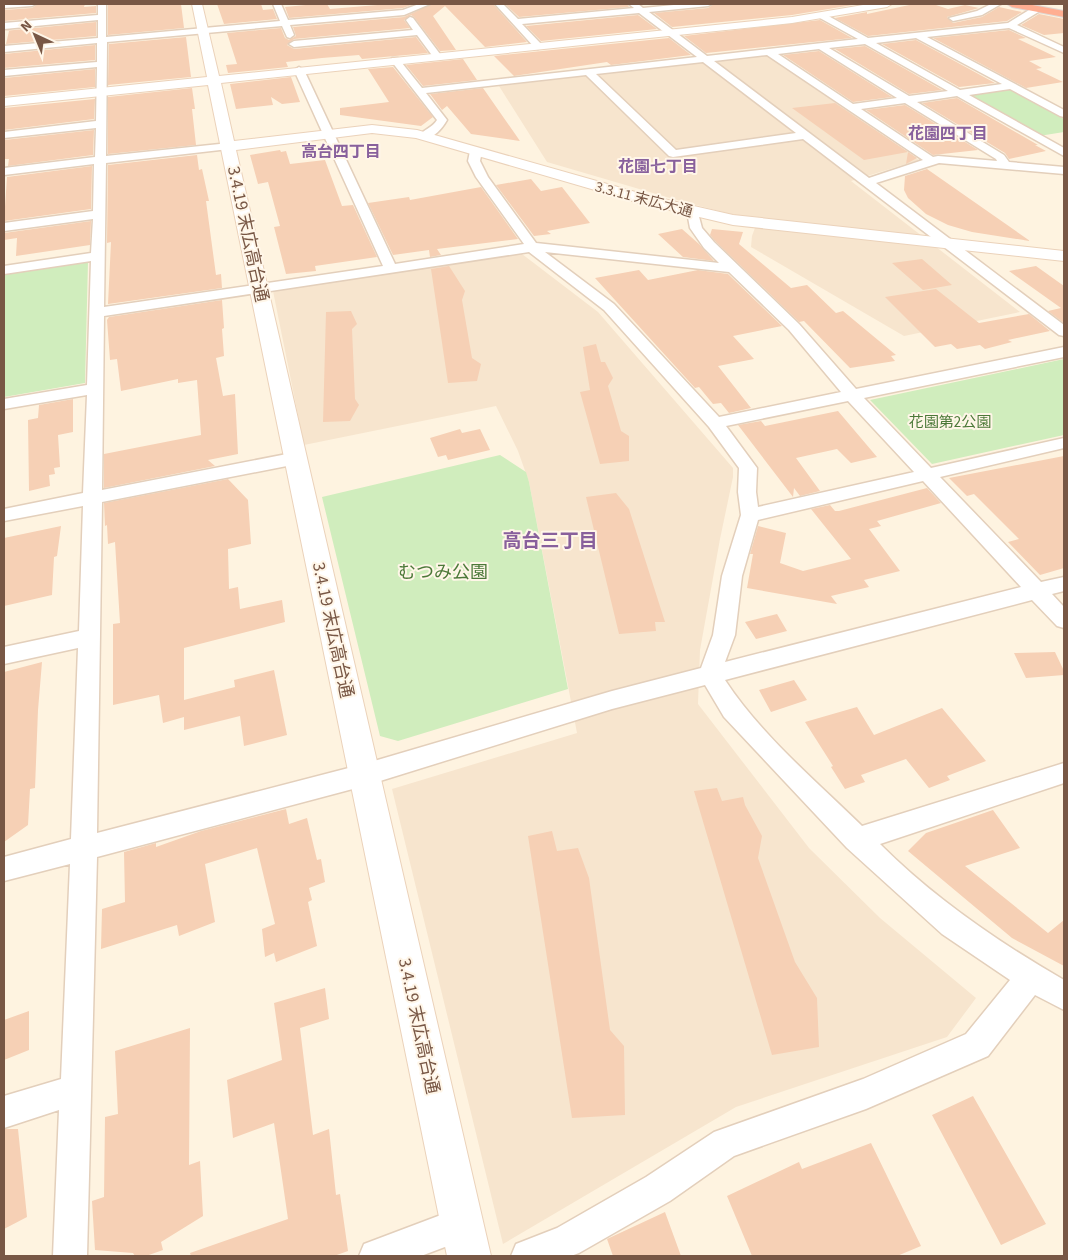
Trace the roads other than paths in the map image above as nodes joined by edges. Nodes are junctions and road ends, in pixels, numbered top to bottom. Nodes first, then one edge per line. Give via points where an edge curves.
1 (32, 4) edge
2 (197, 4) edge
3 (280, 4) edge
4 (399, 4) edge
5 (426, 4) edge
6 (499, 4) edge
7 (701, 4) edge
8 (708, 4) edge
9 (887, 4) edge
10 (997, 4) edge
11 (1012, 4) edge
12 (4, 6) edge
13 (638, 7) edge
14 (1037, 9) junction
15 (102, 10) edge
16 (404, 12) junction
17 (1064, 14) edge
18 (823, 16) junction
19 (946, 19) dead end
20 (516, 22) junction
21 (285, 23) junction
22 (1010, 25) junction
23 (4, 26) edge
24 (868, 28) dead end
25 (204, 30) junction
26 (849, 30) junction
27 (419, 32) junction
28 (670, 32) junction
29 (917, 35) junction
30 (102, 40) junction
31 (868, 41) junction
32 (820, 46) junction
33 (4, 49) edge
34 (1064, 50) edge
35 (769, 52) junction
36 (537, 54) junction
37 (436, 56) junction
38 (705, 59) junction
39 (299, 60) junction
40 (394, 60) junction
41 (102, 64) junction
42 (588, 72) junction
43 (4, 73) edge
44 (558, 76) junction
45 (214, 80) junction
46 (1012, 86) junction
47 (419, 91) junction
48 (102, 92) junction
49 (958, 94) junction
50 (907, 100) junction
51 (4, 102) edge
52 (852, 107) junction
53 (1061, 111) edge
54 (101, 124) junction
55 (327, 134) junction
56 (4, 135) edge
57 (806, 135) junction
58 (424, 136) junction
59 (1056, 136) dead end
60 (1040, 139) junction
61 (229, 146) junction
62 (476, 151) junction
63 (1064, 152) edge
64 (100, 160) junction
65 (932, 161) junction
66 (1006, 166) junction
67 (4, 171) edge
68 (1064, 171) edge
69 (868, 182) junction
70 (693, 212) junction
71 (99, 214) junction
72 (4, 227) edge
73 (950, 244) junction
74 (532, 247) junction
75 (98, 256) junction
76 (1064, 256) edge
77 (732, 268) junction
78 (391, 269) junction
79 (4, 270) edge
80 (261, 289) junction
81 (96, 313) junction
82 (1064, 332) edge
83 (1064, 352) edge
84 (95, 389) junction
85 (853, 396) junction
86 (4, 404) edge
87 (714, 423) junction
88 (1064, 443) edge
89 (297, 458) junction
90 (926, 474) junction
91 (92, 498) junction
92 (4, 515) edge
93 (750, 515) junction
94 (1064, 584) edge
95 (1037, 591) junction
96 (1064, 620) edge
97 (88, 636) junction
98 (4, 655) edge
99 (710, 675) junction
100 (1064, 773) edge
101 (364, 775) junction
102 (856, 840) junction
103 (84, 848) junction
104 (4, 869) edge
105 (1031, 978) junction
106 (1064, 996) edge
107 (76, 1090) junction
108 (4, 1112) edge
109 (462, 1224) junction
110 (70, 1256) edge
111 (376, 1256) edge
112 (469, 1256) edge
113 (528, 1256) edge

1 - 12 street
2 - 25 street, 3.4.19 末広高台通
3 - 21 street
4 - 16 street
5 - 16 street
6 - 20 street
7 - 8 street
7 - 13 street
9 - 18 street
10 - 19 street via 979,13
11 - 14 highway
13 - 20 street
13 - 28 street
14 - 17 highway
14 - 22 street
15 - 23 street
15 - 30 street
16 - 21 street
16 - 27 street
18 - 26 street
18 - 28 street
20 - 36 street
21 - 25 street
21 - 39 street
22 - 29 street
22 - 34 street
24 - 26 street
25 - 30 street
25 - 45 street, 3.4.19 末広高台通
26 - 31 street
27 - 37 street
27 - 39 street
28 - 36 street
28 - 38 street
29 - 31 street
29 - 46 street
30 - 33 street
30 - 41 street
31 - 32 street
31 - 49 street
32 - 35 street
32 - 50 street
35 - 38 street
35 - 52 street
36 - 37 street
36 - 44 street
37 - 40 street
38 - 42 street
38 - 57 street
39 - 40 street
39 - 45 street
39 - 55 street
40 - 47 street
41 - 43 street
41 - 48 street
42 - 44 street
42 - 57 street via 673,154
44 - 47 street
45 - 48 street
45 - 61 street, 3.4.19 末広高台通
46 - 49 street
46 - 53 street
47 - 58 street via 442,120 438,127
48 - 51 street
48 - 54 street
49 - 50 street
49 - 60 street
50 - 52 street
50 - 66 street via 1000,157
52 - 65 street
54 - 56 street
54 - 64 street
55 - 58 street, 3.3.11 末広大通 via 372,129
55 - 61 street, 3.3.11 末広大通
55 - 78 street
57 - 69 street
58 - 62 street, 3.3.11 末広大通
59 - 60 street
60 - 63 street
61 - 64 street
61 - 80 street, 3.4.19 末広高台通
62 - 70 street, 3.3.11 末広大通
62 - 74 street via 474,161 482,177
64 - 67 street
64 - 71 street
65 - 66 street
65 - 69 street
66 - 68 street
69 - 73 street
70 - 73 street, 3.3.11 末広大通 via 733,220
70 - 77 street via 696,228
71 - 72 street
71 - 75 street
73 - 76 street, 3.3.11 末広大通
73 - 82 street
74 - 77 street
74 - 78 street
74 - 87 street via 609,307
75 - 79 street
75 - 81 street
77 - 85 street via 794,328
78 - 80 street
80 - 81 street
80 - 89 street, 3.4.19 末広高台通
81 - 84 street
83 - 85 street
84 - 86 street
84 - 91 street
85 - 87 street
85 - 90 street
87 - 93 street via 748,468
88 - 90 street
89 - 91 street
89 - 101 street, 3.4.19 末広高台通
90 - 93 street
90 - 95 street
91 - 92 street
91 - 97 street
93 - 99 street via 732,576 724,635
94 - 95 street
95 - 96 street
95 - 99 street
97 - 98 street
97 - 103 street
99 - 101 street via 588,707
99 - 102 street via 732,710
100 - 102 street
101 - 103 street
101 - 109 street, 3.4.19 末広高台通
102 - 105 street via 952,924
103 - 104 street
103 - 107 street
105 - 106 street
105 - 113 street via 976,1045 866,1094 724,1143 658,1189 567,1241
107 - 108 street
107 - 110 street
109 - 111 street
109 - 112 street, 3.4.19 末広高台通

